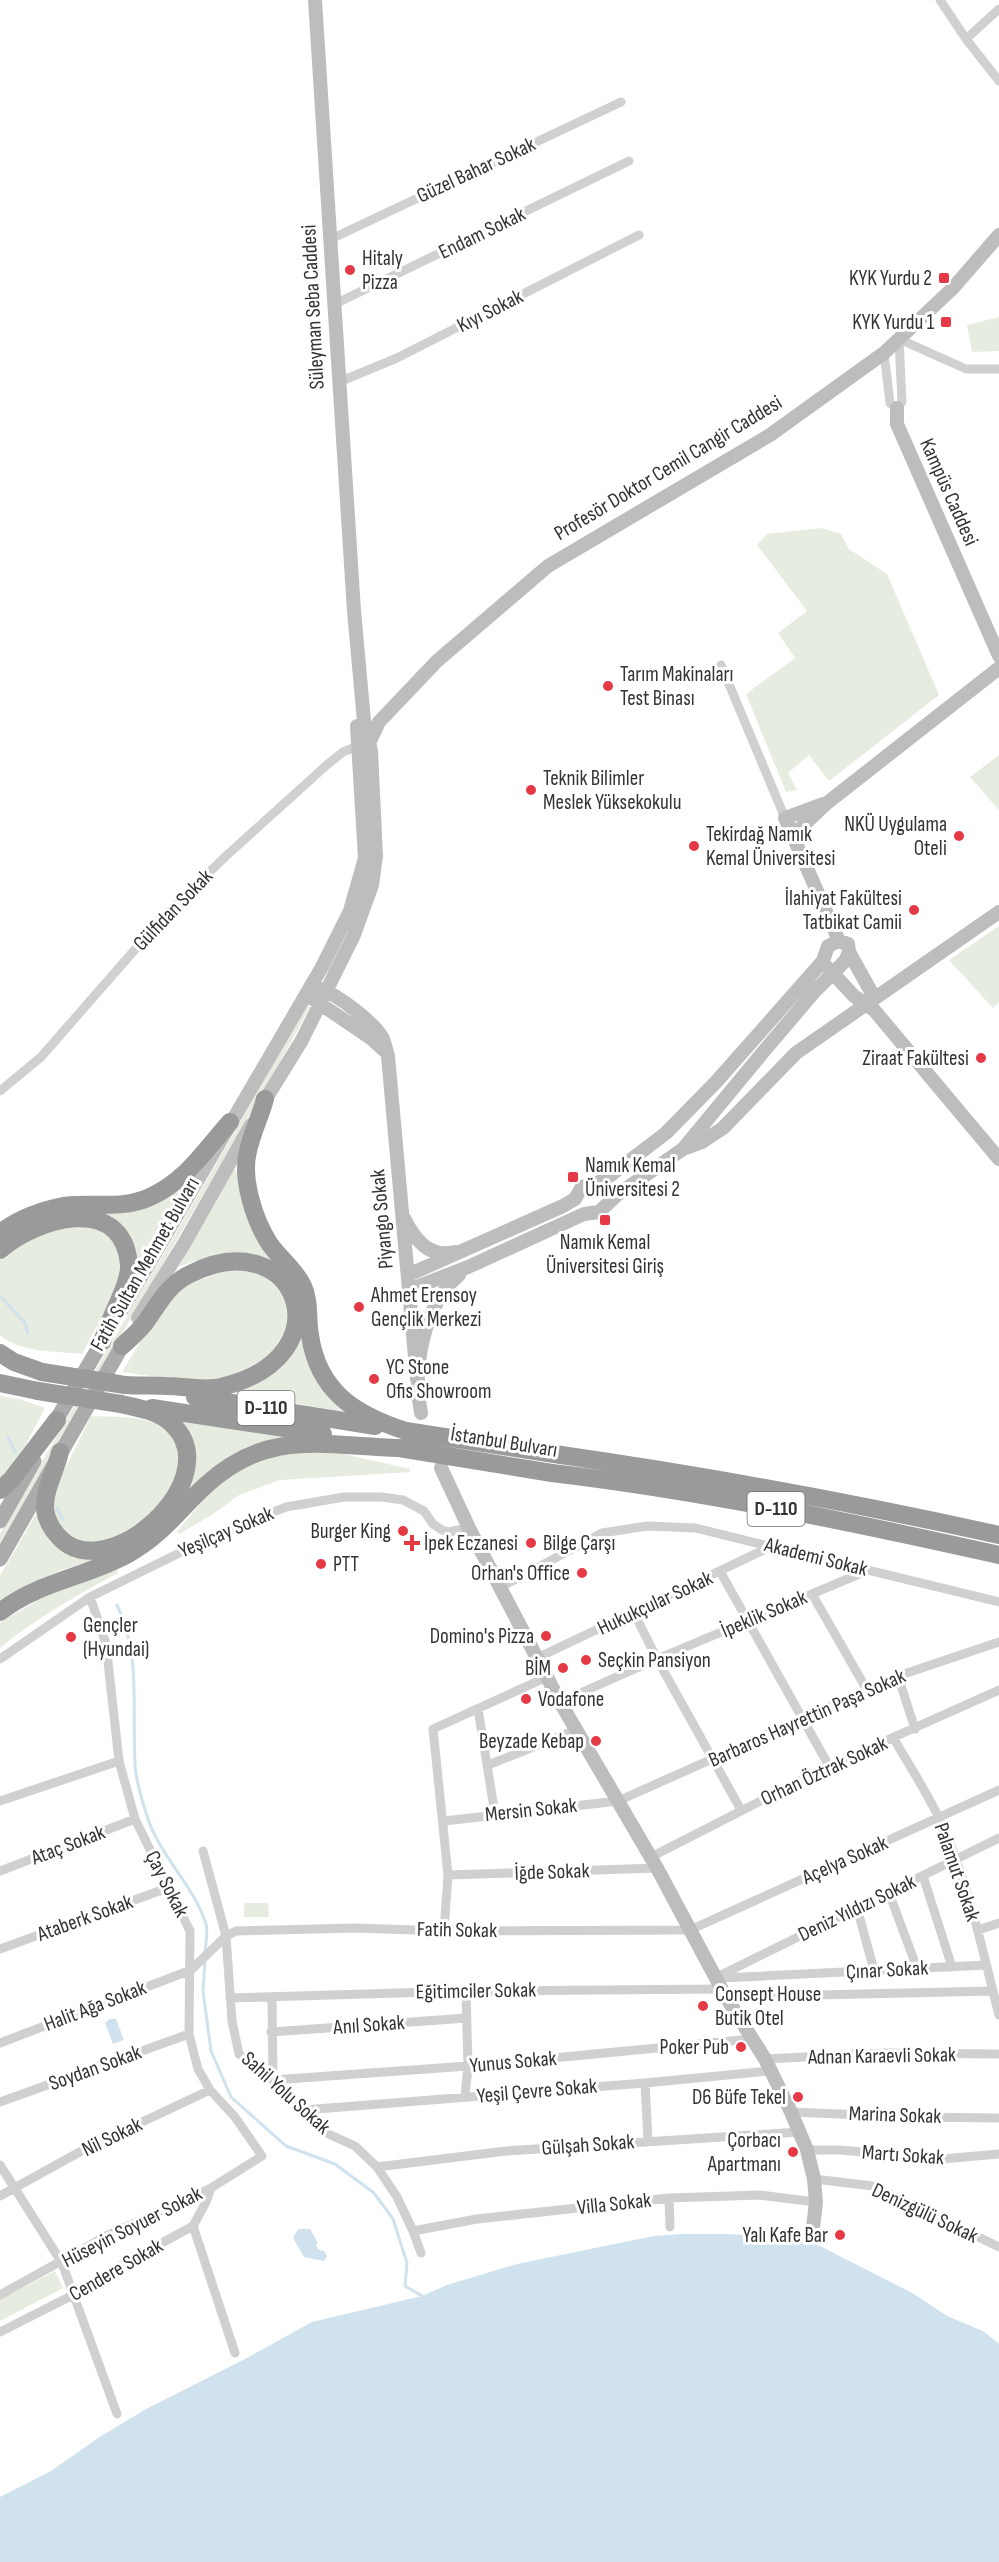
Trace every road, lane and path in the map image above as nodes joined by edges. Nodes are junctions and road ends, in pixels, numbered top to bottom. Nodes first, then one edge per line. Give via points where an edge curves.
1 (315, 0) edge
2 (940, 0) edge
3 (999, 9) edge
4 (966, 39) junction
5 (999, 81) edge
6 (621, 102) dead end
7 (629, 161) dead end
8 (639, 235) dead end
9 (999, 235) edge
10 (330, 239) junction
11 (335, 304) junction
12 (899, 339) junction
13 (884, 353) junction
14 (999, 369) edge
15 (339, 382) junction
16 (897, 408) junction
17 (999, 656) edge
18 (721, 665) dead end
19 (999, 668) edge
20 (410, 689) junction
21 (361, 724) junction
22 (365, 743) junction
23 (827, 802) junction
24 (785, 818) junction
25 (792, 836) junction
26 (999, 912) edge
27 (839, 941) junction
28 (849, 952) junction
29 (823, 961) junction
30 (832, 973) junction
31 (310, 989) junction
32 (327, 991) junction
33 (870, 1000) junction
34 (321, 1004) junction
35 (388, 1056) junction
36 (0, 1092) edge
37 (265, 1099) junction
38 (230, 1122) junction
39 (666, 1133) junction
40 (683, 1149) junction
41 (999, 1159) edge
42 (596, 1184) junction
43 (575, 1199) junction
44 (606, 1204) junction
45 (402, 1214) junction
46 (584, 1214) junction
47 (0, 1233) edge
48 (469, 1249) junction
49 (0, 1250) edge
50 (468, 1267) junction
51 (408, 1275) junction
52 (409, 1290) junction
53 (102, 1342) junction
54 (122, 1346) junction
55 (0, 1353) edge
56 (0, 1365) edge
57 (42, 1372) junction
58 (417, 1379) junction
59 (0, 1385) edge
60 (125, 1385) junction
61 (121, 1404) junction
62 (421, 1413) dead end
63 (57, 1420) junction
64 (406, 1431) junction
65 (399, 1448) junction
66 (60, 1452) junction
67 (441, 1468) dead end
68 (0, 1490) edge
69 (0, 1521) edge
70 (469, 1528) junction
71 (999, 1535) edge
72 (772, 1546) junction
73 (999, 1555) edge
74 (0, 1559) edge
75 (869, 1570) junction
76 (721, 1573) junction
77 (501, 1587) junction
78 (812, 1594) junction
79 (90, 1597) junction
80 (999, 1602) edge
81 (0, 1612) edge
82 (634, 1613) junction
83 (747, 1622) junction
84 (999, 1642) edge
85 (537, 1658) junction
86 (0, 1659) edge
87 (657, 1659) junction
88 (898, 1676) junction
89 (547, 1677) junction
90 (867, 1690) junction
91 (999, 1690) edge
92 (560, 1702) junction
93 (478, 1709) junction
94 (801, 1720) junction
95 (915, 1729) junction
96 (576, 1730) junction
97 (894, 1739) junction
98 (712, 1760) junction
99 (119, 1761) junction
100 (488, 1765) junction
101 (829, 1766) junction
102 (999, 1790) edge
103 (0, 1801) edge
104 (618, 1801) junction
105 (741, 1810) junction
106 (495, 1814) junction
107 (939, 1818) junction
108 (135, 1819) junction
109 (444, 1821) junction
110 (999, 1838) edge
111 (203, 1851) dead end
112 (955, 1860) junction
113 (654, 1863) junction
114 (0, 1871) edge
115 (448, 1875) junction
116 (923, 1876) junction
117 (170, 1887) junction
118 (889, 1893) junction
119 (857, 1908) junction
120 (999, 1923) edge
121 (444, 1930) junction
122 (690, 1930) junction
123 (978, 1930) junction
124 (226, 1936) junction
125 (0, 1949) edge
126 (986, 1965) junction
127 (952, 1967) junction
128 (917, 1968) junction
129 (191, 1970) junction
130 (874, 1970) junction
131 (721, 1988) junction
132 (466, 1990) junction
133 (993, 1991) junction
134 (272, 1997) junction
135 (230, 1998) junction
136 (999, 2015) edge
137 (467, 2018) junction
138 (271, 2032) junction
139 (189, 2034) junction
140 (752, 2039) junction
141 (0, 2043) edge
142 (999, 2054) edge
143 (768, 2065) junction
144 (468, 2066) junction
145 (273, 2080) junction
146 (645, 2083) junction
147 (210, 2090) junction
148 (465, 2097) junction
149 (0, 2102) edge
150 (304, 2110) junction
151 (791, 2112) junction
152 (999, 2118) edge
153 (799, 2132) junction
154 (648, 2141) junction
155 (807, 2150) junction
156 (999, 2154) edge
157 (262, 2156) joint
158 (0, 2165) edge
159 (377, 2167) junction
160 (814, 2179) junction
161 (16, 2187) junction
162 (211, 2188) junction
163 (0, 2196) edge
164 (669, 2198) junction
165 (816, 2202) junction
166 (193, 2226) junction
167 (670, 2227) dead end
168 (413, 2231) junction
169 (812, 2236) dead end
170 (999, 2247) edge
171 (421, 2253) dead end
172 (62, 2263) junction
173 (75, 2294) junction
174 (0, 2295) edge
175 (0, 2332) edge
176 (235, 2353) dead end
177 (117, 2414) dead end

1 - 10 street, Süleyman Seba Caddesi
2 - 4 street
3 - 4 street
4 - 5 street
6 - 10 street, Güzel Bahar Sokak
7 - 11 street, Endam Sokak
8 - 15 street, Kıyı Sokak via 397,358
9 - 12 street, Profesör Doktor Cemil Cangir Caddesi
10 - 11 street, Süleyman Seba Caddesi
11 - 15 street, Süleyman Seba Caddesi
12 - 13 street, Profesör Doktor Cemil Cangir Caddesi
12 - 14 street via 966,369
12 - 16 street via 902,402
13 - 16 street via 890,403
13 - 20 street, Profesör Doktor Cemil Cangir Caddesi via 770,435 548,566
15 - 21 street, Süleyman Seba Caddesi
16 - 17 street, Kampüs Caddesi via 897,424
18 - 24 street
19 - 23 street
20 - 21 street, Profesör Doktor Cemil Cangir Caddesi
20 - 22 street, Profesör Doktor Cemil Cangir Caddesi
21 - 22 street, Süleyman Seba Caddesi
22 - 31 street, Süleyman Seba Caddesi via 363,871 350,911
22 - 32 street, Süleyman Seba Caddesi via 375,808 375,868 361,918
22 - 36 street, Gülfidan Sokak via 336,757 226,856 166,914 41,1057
23 - 24 street
23 - 25 street
24 - 25 street
25 - 27 street
26 - 33 street
27 - 28 street via 848,944
27 - 29 street via 828,946
28 - 30 street
28 - 33 street
29 - 30 street
29 - 39 street
30 - 33 street via 854,996
30 - 40 street
31 - 32 street
31 - 34 street via 314,1001
31 - 38 street, Fatih Sultan Mehmet Bulvarı
32 - 34 street, Fatih Sultan Mehmet Bulvarı
32 - 35 street, Piyango Sokak via 375,1028
33 - 40 street via 796,1053 723,1128
33 - 41 street via 874,1010
34 - 35 street via 372,1039
34 - 37 street, Fatih Sultan Mehmet Bulvarı
35 - 45 street, Piyango Sokak
37 - 54 street, Fatih Sultan Mehmet Bulvarı
37 - 64 highway via 247,1152 249,1188 269,1242 303,1287 317,1363 333,1390 357,1411
38 - 47 highway via 180,1179 150,1197 127,1204 62,1206 23,1219
38 - 53 street, Fatih Sultan Mehmet Bulvarı
39 - 40 street
39 - 42 street
40 - 44 street
42 - 43 street via 582,1187
42 - 44 street via 605,1191
43 - 46 street
43 - 48 street
44 - 46 street via 599,1212
45 - 48 street via 418,1240 433,1252 450,1254
45 - 51 street, Piyango Sokak
46 - 50 street
48 - 51 street
49 - 53 highway via 30,1229 62,1220 90,1219 109,1226 127,1251 129,1274
50 - 52 street
50 - 58 street via 451,1282 429,1320
51 - 52 street, Piyango Sokak
52 - 58 street, Piyango Sokak
53 - 63 main road, Fatih Sultan Mehmet Bulvarı
54 - 60 highway via 144,1324 170,1287 218,1263 252,1262 273,1271 288,1288 296,1310 289,1346 250,1377 204,1389
54 - 66 main road, Fatih Sultan Mehmet Bulvarı
55 - 57 highway
56 - 57 highway, İstanbul Bulvarı / D-110
57 - 60 highway, İstanbul Bulvarı / D-110, bridge
58 - 62 street, Piyango Sokak
59 - 61 highway, İstanbul Bulvarı / D-110, bridge
60 - 64 highway, İstanbul Bulvarı / D-110
61 - 65 highway, İstanbul Bulvarı / D-110
61 - 66 highway via 148,1411 171,1423 187,1452 186,1477 180,1489 166,1508 136,1535 111,1548 88,1550 68,1546 56,1535 47,1518 46,1500
63 - 68 highway
63 - 69 main road, Fatih Sultan Mehmet Bulvarı
64 - 71 highway, İstanbul Bulvarı / D-110, bridge via 812,1495
65 - 73 highway, İstanbul Bulvarı / D-110, bridge via 626,1482 816,1516
65 - 81 highway via 307,1443 260,1451 216,1477 166,1528 140,1547 30,1593
66 - 74 main road, Fatih Sultan Mehmet Bulvarı
67 - 70 street
70 - 77 street
70 - 79 street, Yeşilçay Sokak via 442,1530 424,1511 403,1500 345,1497 307,1502 222,1532
72 - 75 street, Akademi Sokak
72 - 76 street, Hukukçular Sokak
72 - 77 street, Akademi Sokak via 695,1528 625,1529 597,1535
75 - 78 street, İpeklik Sokak
75 - 80 street, Akademi Sokak
76 - 82 street, Hukukçular Sokak
76 - 83 street
77 - 85 street
78 - 83 street, İpeklik Sokak
78 - 90 street
79 - 86 street, Yeşilçay Sokak
79 - 99 street, Çay Sokak via 106,1644
82 - 85 street, Hukukçular Sokak
82 - 87 street
83 - 87 street, İpeklik Sokak
83 - 94 street
84 - 88 street, Barbaros Hayrettin Paşa Sokak
85 - 89 street
87 - 92 street, İpeklik Sokak
87 - 98 street
88 - 90 street, Barbaros Hayrettin Paşa Sokak
88 - 95 street
89 - 92 street
89 - 93 street
90 - 94 street, Barbaros Hayrettin Paşa Sokak
91 - 95 street, Orhan Öztrak Sokak
92 - 96 street
93 - 100 street
93 - 109 street via 433,1729
94 - 98 street, Barbaros Hayrettin Paşa Sokak
94 - 101 street
95 - 97 street, Orhan Öztrak Sokak
96 - 100 street
96 - 104 street
97 - 101 street, Orhan Öztrak Sokak
97 - 107 street, Palamut Sokak
98 - 104 street, Barbaros Hayrettin Paşa Sokak
98 - 105 street
99 - 103 street
99 - 108 street, Çay Sokak
100 - 106 street
101 - 105 street, Orhan Öztrak Sokak
102 - 107 street, Açelya Sokak
104 - 106 street, Mersin Sokak
104 - 113 street
105 - 113 street, Orhan Öztrak Sokak
106 - 109 street, Mersin Sokak
107 - 112 street, Palamut Sokak
107 - 122 street, Açelya Sokak
108 - 114 street, Ataç Sokak
108 - 117 street, Çay Sokak
109 - 115 street
110 - 112 street, Deniz Yıldızı Sokak
111 - 124 street, Sahil Yolu Sokak
112 - 116 street, Deniz Yıldızı Sokak
112 - 123 street, Palamut Sokak
113 - 115 street, İğde Sokak
113 - 122 street
115 - 121 street
116 - 118 street, Deniz Yıldızı Sokak
116 - 127 street
117 - 125 street, Ataberk Sokak
117 - 129 street, Çay Sokak via 190,1931
118 - 119 street, Deniz Yıldızı Sokak
118 - 128 street
119 - 130 street
119 - 131 street, Deniz Yıldızı Sokak
120 - 123 street
121 - 122 street, Fatih Sokak
121 - 124 street, Fatih Sokak via 279,1929 236,1931
122 - 131 street
123 - 126 street, Palamut Sokak
124 - 129 street
124 - 135 street, Sahil Yolu Sokak
126 - 127 street, Çınar Sokak
126 - 133 street, Palamut Sokak
127 - 128 street, Çınar Sokak
128 - 130 street, Çınar Sokak
129 - 139 street, Çay Sokak
129 - 141 street, Halit Ağa Sokak
130 - 131 street, Çınar Sokak
131 - 132 street, Eğitimciler Sokak
131 - 133 street
131 - 140 street
132 - 134 street, Eğitimciler Sokak
132 - 137 street
133 - 136 street, Palamut Sokak
134 - 135 street, Eğitimciler Sokak
134 - 138 street
135 - 145 street, Sahil Yolu Sokak via 239,2054
137 - 138 street, Anıl Sokak
137 - 144 street
138 - 145 street
139 - 147 street, Çay Sokak via 198,2069
139 - 149 street, Soydan Sokak
140 - 143 street
140 - 144 street, Yunus Sokak
142 - 143 street, Adnan Karaevli Sokak via 885,2053
143 - 146 street, Yeşil Çevre Sokak
143 - 151 street
144 - 145 street, Yunus Sokak
144 - 148 street
145 - 150 street, Sahil Yolu Sokak
146 - 148 street, Yeşil Çevre Sokak
146 - 154 street
147 - 157 street, Çay Sokak
147 - 161 street, Nil Sokak via 85,2149
148 - 150 street, Yeşil Çevre Sokak
150 - 159 street, Sahil Yolu Sokak via 326,2133 355,2146
151 - 152 street, Marina Sokak
151 - 153 street
153 - 154 street, Gülşah Sokak
153 - 155 street
154 - 159 street, Gülşah Sokak via 506,2151
155 - 156 street, Martı Sokak via 942,2159
155 - 160 street
157 - 162 street, Hüseyin Soyuer Sokak
158 - 161 street
159 - 168 street, Sahil Yolu Sokak
160 - 165 street
160 - 170 street, Denizgülü Sokak via 873,2186
161 - 163 street, Nil Sokak
161 - 172 street
162 - 166 street
162 - 172 street, Hüseyin Soyuer Sokak via 108,2235
164 - 165 street, Villa Sokak via 759,2195
164 - 167 street
164 - 168 street, Villa Sokak via 477,2219
165 - 169 street
166 - 173 street, Cendere Sokak
166 - 176 street
168 - 171 street, Sahil Yolu Sokak
172 - 173 street
172 - 174 street, Hüseyin Soyuer Sokak
173 - 175 street, Cendere Sokak
173 - 177 street

